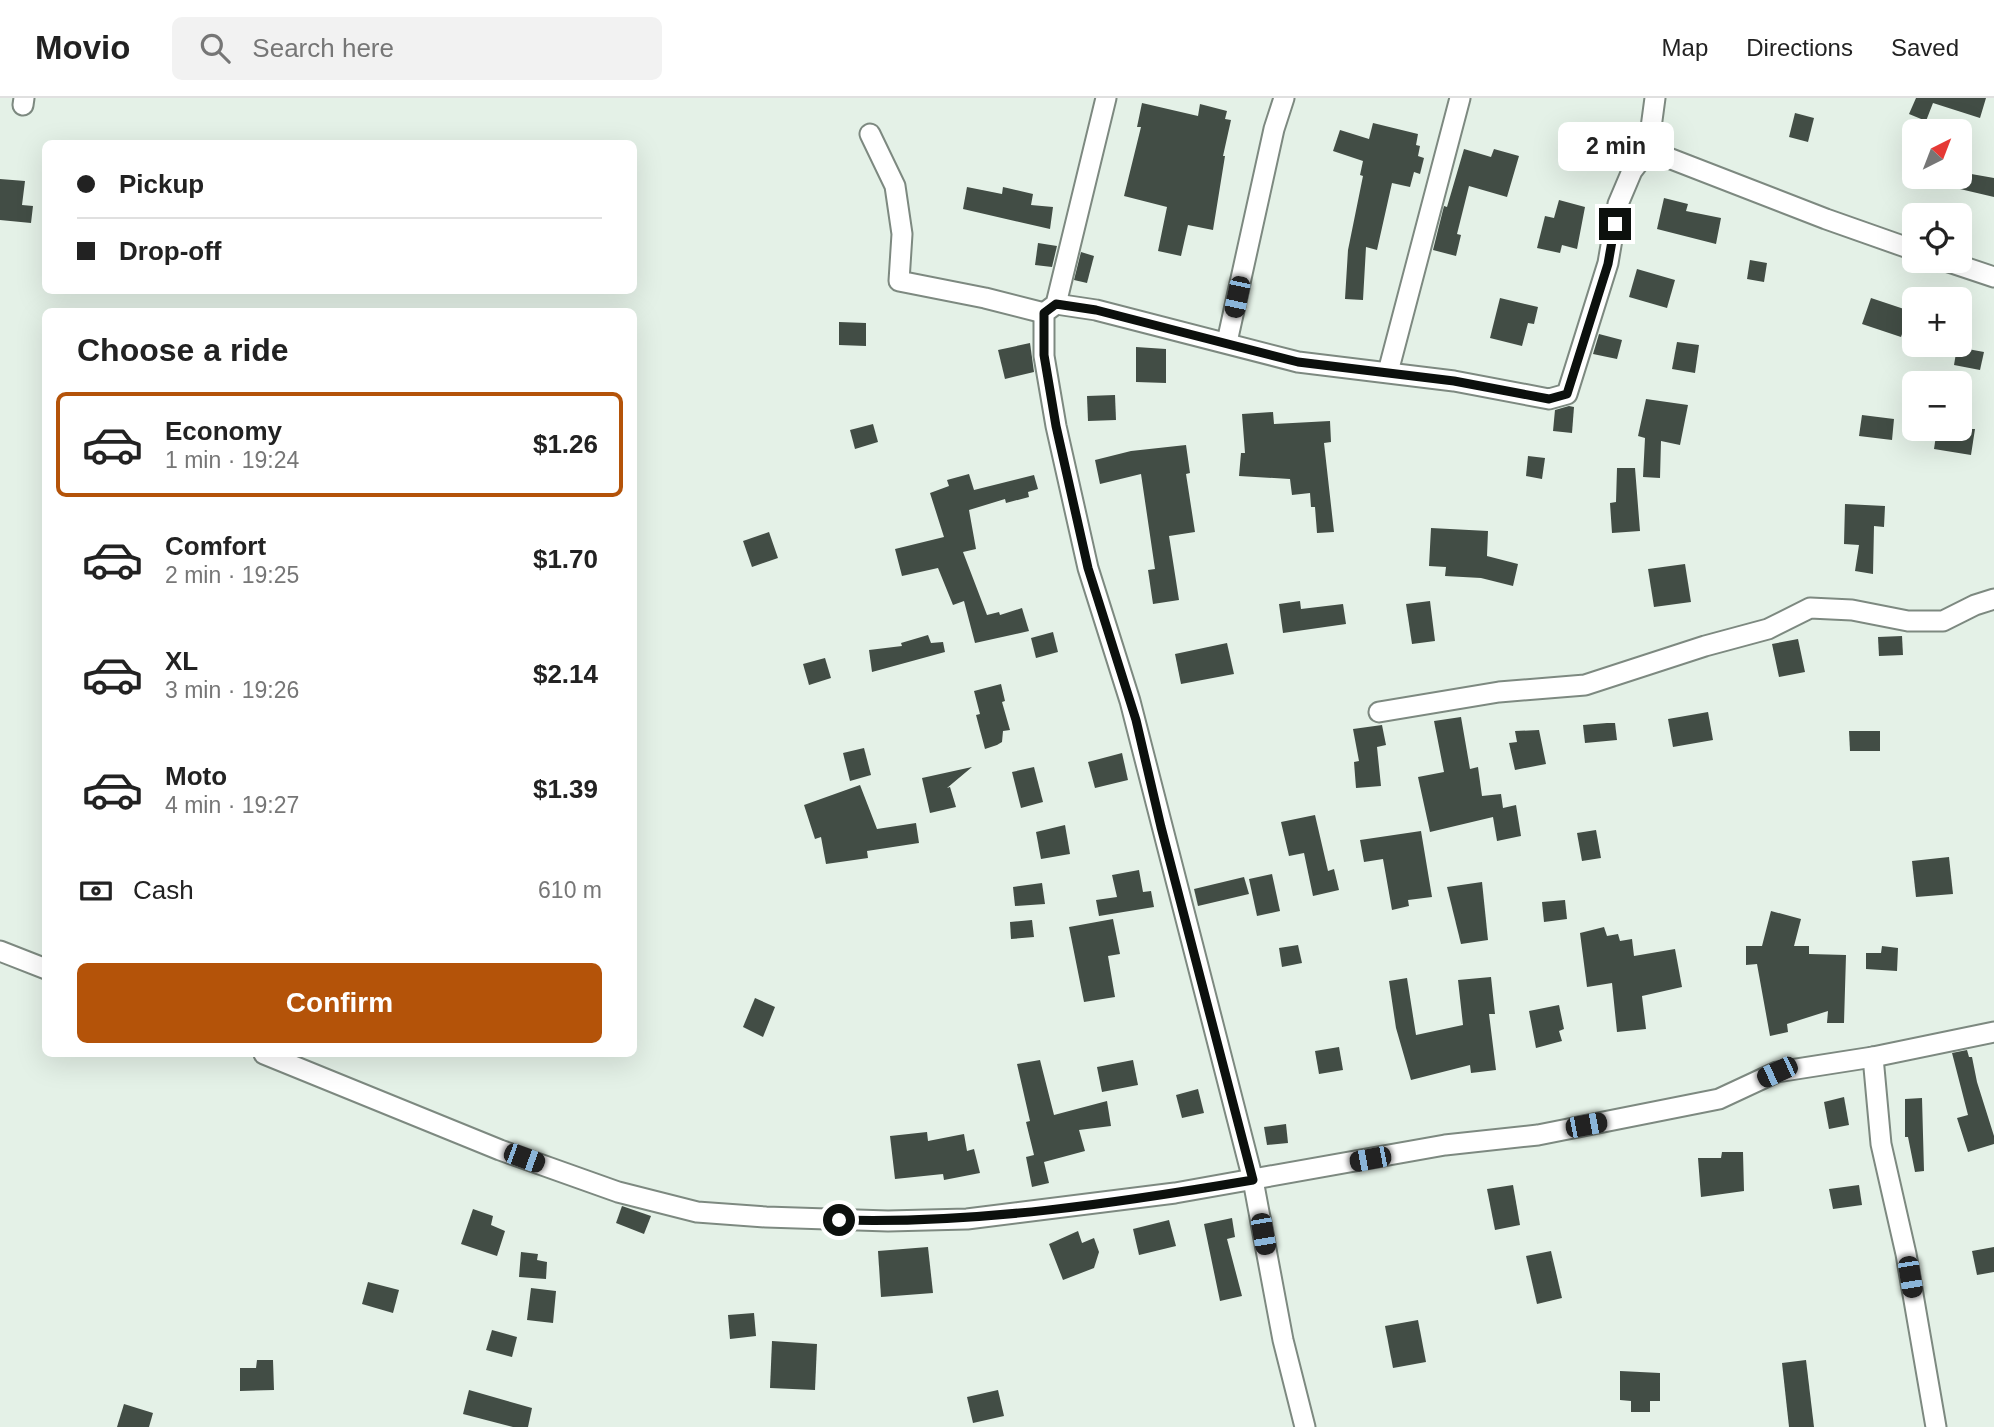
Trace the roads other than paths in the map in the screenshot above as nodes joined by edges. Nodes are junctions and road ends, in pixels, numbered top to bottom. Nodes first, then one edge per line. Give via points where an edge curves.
1 (1106, 98) edge
2 (1284, 98) edge
3 (1460, 98) edge
4 (1655, 98) edge
5 (870, 134) dead end
6 (1648, 150) junction
7 (1902, 246) edge
8 (1972, 270) edge
9 (1994, 277) edge
10 (1050, 309) junction
11 (1227, 342) junction
12 (1388, 372) junction
13 (1994, 599) edge
14 (1379, 712) dead end
15 (0, 951) edge
16 (42, 967) edge
17 (1994, 1032) edge
18 (271, 1057) edge
19 (1874, 1057) junction
20 (1253, 1180) junction
21 (1305, 1427) edge
22 (1936, 1427) edge

1 - 10 street
2 - 11 street
3 - 12 street
4 - 6 street
5 - 10 street via 895,186 902,234 899,281
6 - 7 street
6 - 12 street via 1632,171 1618,204 1608,264 1567,394 1549,399
8 - 9 street
10 - 11 street via 1096,310
10 - 20 street via 1044,355 1088,568 1134,714
11 - 12 street via 1298,362
13 - 14 street via 1943,621 1810,608 1768,629 1585,685 1499,692
15 - 16 street
17 - 19 street
18 - 20 street via 500,1150 618,1192 697,1212 888,1221 967,1219
19 - 20 street via 1777,1072 1719,1099 1538,1135 1445,1145
19 - 22 street via 1881,1144 1906,1254
20 - 21 street via 1283,1340

